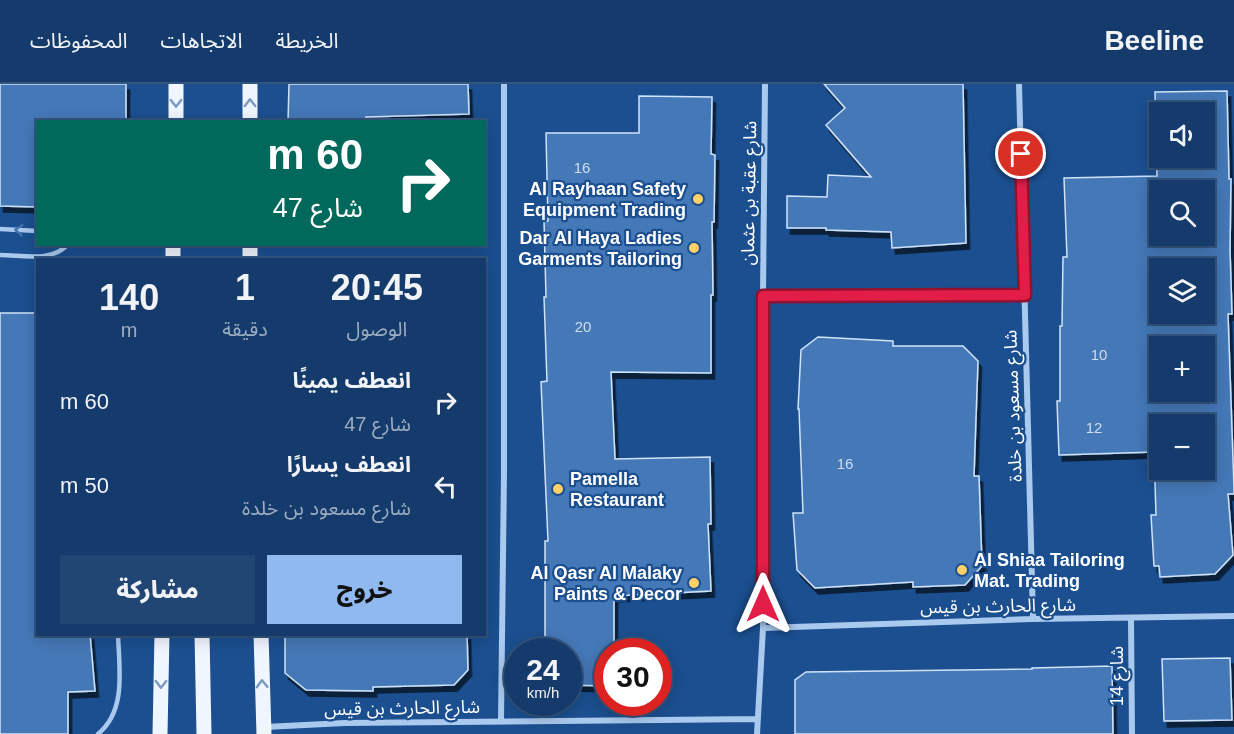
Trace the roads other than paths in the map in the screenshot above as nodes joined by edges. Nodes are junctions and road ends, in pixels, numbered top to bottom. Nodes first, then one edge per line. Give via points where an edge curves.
1 (176, 84) edge
2 (250, 84) edge
3 (504, 84) edge
4 (765, 84) edge
5 (1019, 84) edge
6 (176, 120) edge
7 (250, 120) edge
8 (0, 229) edge
9 (36, 231) edge
10 (67, 246) edge
11 (0, 255) edge
12 (1025, 295) junction
13 (763, 296) junction
14 (1234, 616) edge
15 (1033, 619) junction
16 (1131, 619) junction
17 (763, 628) junction
18 (118, 636) edge
19 (162, 636) edge
20 (202, 636) edge
21 (261, 636) edge
22 (757, 719) junction
23 (501, 721) junction
24 (264, 731) edge
25 (98, 734) edge
26 (160, 734) edge
27 (204, 734) edge
28 (757, 734) edge
29 (1132, 734) edge

1 -> 6 main road
7 -> 2 main road
3 - 23 street
4 - 13 street, شارع عقبة بن عثمان
5 - 12 street, شارع مسعود بن خلدة
9 -> 8 lane
10 - 11 lane via 52,256
12 - 13 street
12 - 15 street, شارع مسعود بن خلدة
13 - 17 street, شارع عقبة بن عثمان
14 - 16 street, شارع الحارث بن قيس
15 - 16 street, شارع الحارث بن قيس
15 - 17 street, شارع الحارث بن قيس
16 - 29 street, شارع 14
17 - 22 street, شارع عقبة بن عثمان
18 - 25 lane via 118,700 112,718
19 -> 26 main road
20 - 27 main road
24 -> 21 main road
22 - 23 street, شارع الحارث بن قيس
22 - 28 street, شارع عقبة بن عثمان
23 - 24 street, شارع الحارث بن قيس via 345,723

